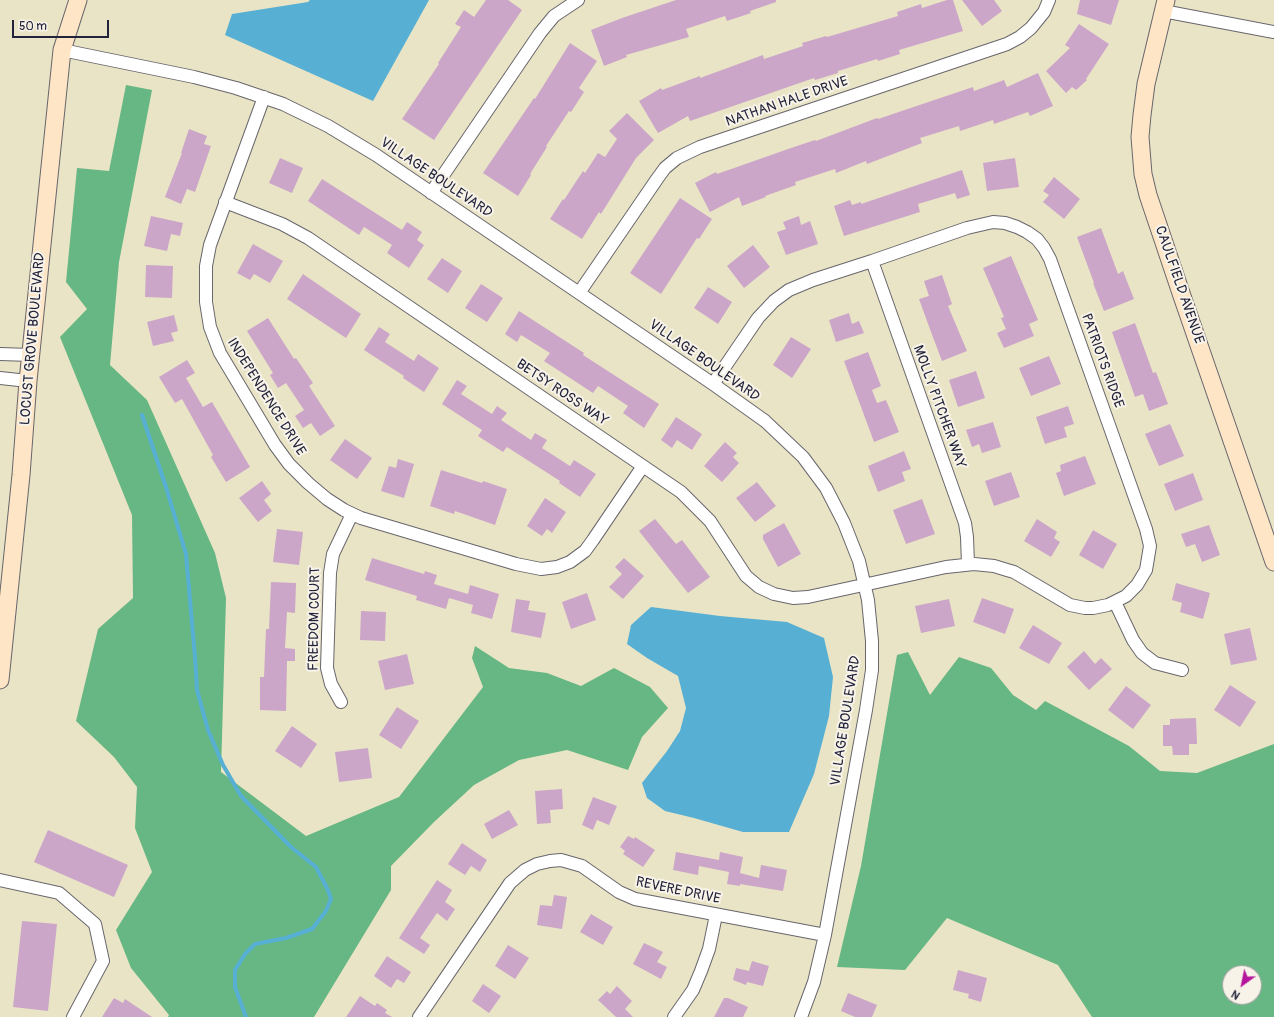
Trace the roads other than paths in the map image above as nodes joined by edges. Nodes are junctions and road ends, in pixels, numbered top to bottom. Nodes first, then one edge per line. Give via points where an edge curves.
1 (78, 0) edge
2 (578, 0) edge
3 (1049, 0) edge
4 (1165, 6) edge
5 (1274, 32) edge
6 (62, 50) junction
7 (264, 97) junction
8 (431, 193) junction
9 (225, 202) junction
10 (872, 262) junction
11 (579, 293) junction
12 (0, 354) edge
13 (31, 355) junction
14 (0, 378) edge
15 (28, 381) junction
16 (713, 384) junction
17 (643, 466) junction
18 (352, 514) junction
19 (1274, 562) edge
20 (968, 564) junction
21 (866, 585) junction
22 (1115, 602) junction
23 (1182, 670) dead end
24 (0, 680) edge
25 (341, 702) dead end
26 (0, 880) edge
27 (716, 915) junction
28 (825, 935) junction
29 (73, 1017) edge
30 (419, 1017) edge
31 (674, 1017) edge
32 (801, 1017) edge

1 - 6 street, LOCUST GROVE BOULEVARD
2 - 8 street via 554,16 540,33
3 - 11 street, NATHAN HALE DRIVE via 1031,28 1007,44 700,147 677,158 657,179
4 - 5 street
4 - 19 street, CAULFIELD AVENUE via 1146,84 1140,137 1143,174 1184,303
6 - 7 street, VILLAGE BOULEVARD via 204,79
6 - 13 street, LOCUST GROVE BOULEVARD
7 - 8 street, VILLAGE BOULEVARD via 335,130
7 - 9 street, INDEPENDENCE DRIVE
8 - 11 street, VILLAGE BOULEVARD
9 - 17 street, BETSY ROSS WAY via 282,224 308,238
9 - 18 street, INDEPENDENCE DRIVE via 206,266 205,292 208,317 216,346 283,457 313,489
10 - 16 street, PATRIOTS RIDGE via 807,282 779,297 758,318
10 - 20 street, MOLLY PITCHER WAY via 965,523
10 - 22 street, PATRIOTS RIDGE via 967,228 993,222 1022,229 1044,248 1058,281 1149,541 1149,558 1144,575 1126,596
11 - 16 street, VILLAGE BOULEVARD
12 - 13 street
13 - 15 street, LOCUST GROVE BOULEVARD
14 - 15 street
15 - 24 street, LOCUST GROVE BOULEVARD
16 - 21 street, VILLAGE BOULEVARD via 765,421 803,456 826,488 844,523
17 - 18 street, INDEPENDENCE DRIVE via 585,551 570,562 549,568 516,564
17 - 21 street, BETSY ROSS WAY via 695,505 715,528 743,572 764,589 786,597 800,598
18 - 25 street, FREEDOM COURT via 333,554 330,573 328,668 331,684
20 - 21 street, PATRIOTS RIDGE
20 - 22 street, PATRIOTS RIDGE via 994,566 1014,572 1062,601 1077,607 1100,607
21 - 28 street, VILLAGE BOULEVARD via 872,641 870,679
22 - 23 street via 1142,653 1155,663
26 - 29 street via 59,893 95,924 103,961
27 - 28 street, REVERE DRIVE
27 - 30 street, REVERE DRIVE via 628,897 589,870 568,861 556,860 537,864 520,873 506,887
27 - 31 street via 709,949 701,971 690,994
28 - 32 street, VILLAGE BOULEVARD via 814,982

